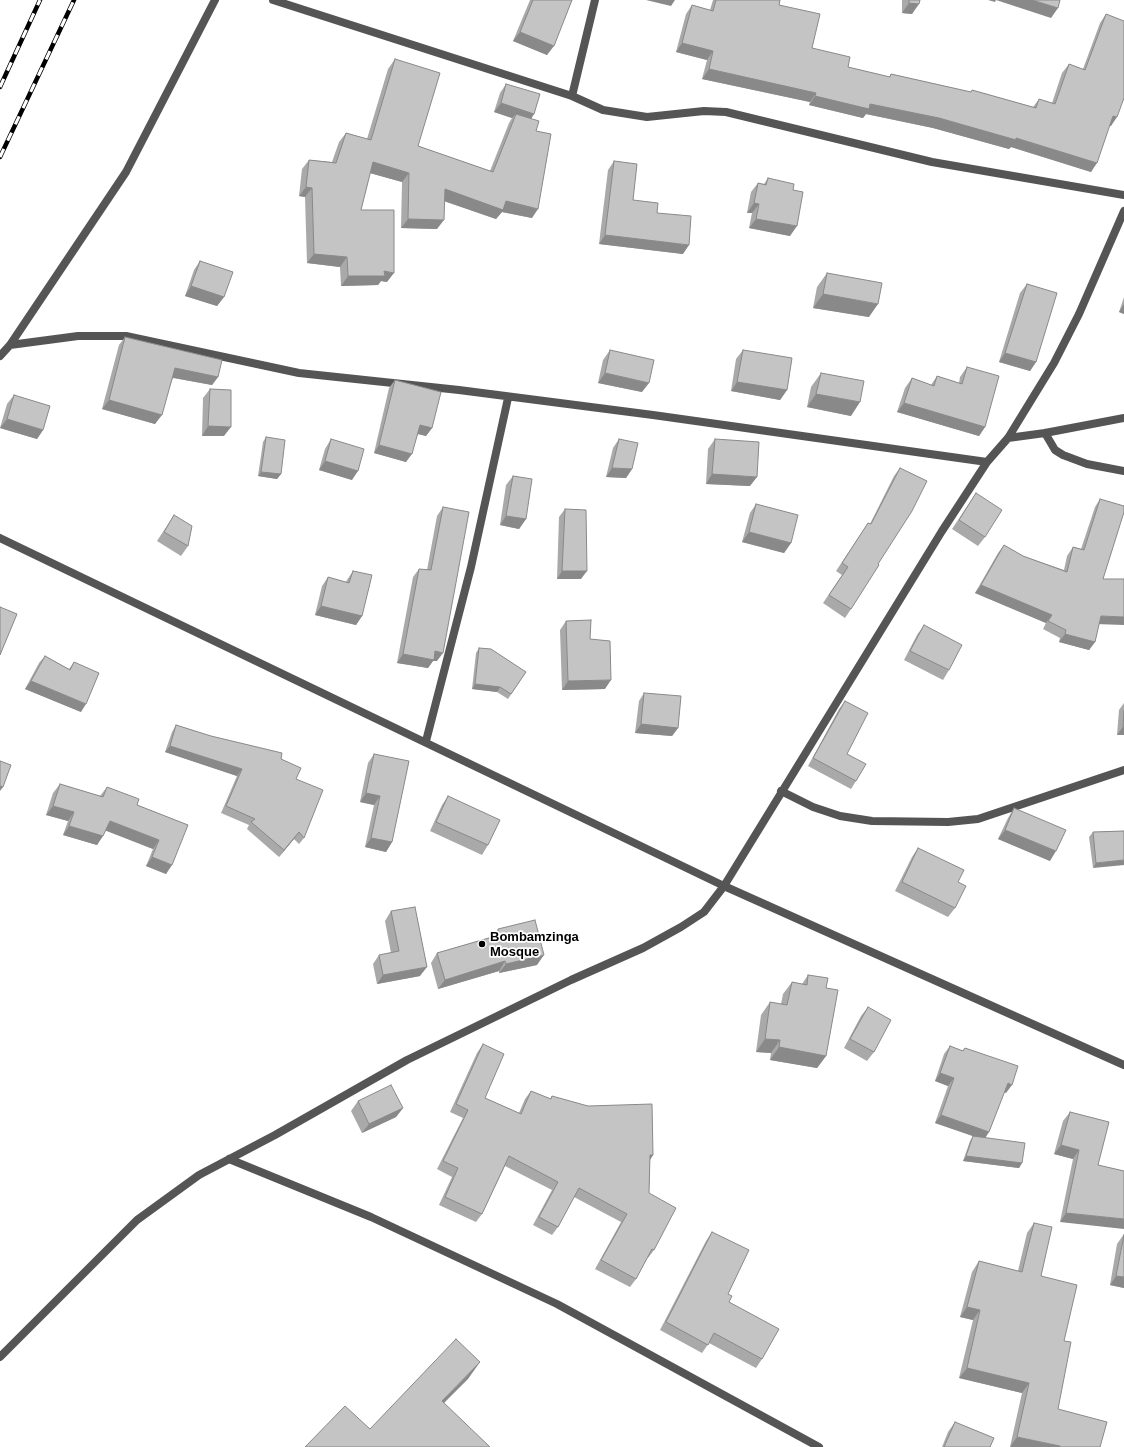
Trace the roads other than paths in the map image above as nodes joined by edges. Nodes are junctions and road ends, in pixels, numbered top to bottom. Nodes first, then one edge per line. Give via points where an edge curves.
1 (215, 0) edge
2 (273, 0) edge
3 (595, 0) edge
4 (572, 96) junction
5 (1124, 195) edge
6 (1124, 211) edge
7 (10, 344) junction
8 (0, 356) edge
9 (508, 398) junction
10 (1124, 418) edge
11 (1045, 433) junction
12 (1008, 438) junction
13 (987, 462) junction
14 (1124, 471) edge
15 (0, 538) edge
16 (426, 741) junction
17 (1124, 770) edge
18 (781, 791) junction
19 (724, 886) junction
20 (1124, 1064) edge
21 (229, 1159) junction
22 (0, 1357) edge
23 (819, 1447) edge

1 - 7 street via 126,172
2 - 4 street
3 - 4 street
4 - 5 street via 603,110 628,115 648,117 704,111 726,112 932,162
6 - 12 street via 1065,342
7 - 8 street
7 - 9 street via 78,336 126,336 299,373 459,390
9 - 13 street via 653,415
9 - 16 street via 471,567
10 - 11 street
11 - 12 street
11 - 14 street via 1055,450 1063,455 1087,464
12 - 13 street
13 - 18 street
15 - 16 street
16 - 19 street
17 - 18 street via 978,819 948,822 872,821 840,816 813,807
18 - 19 street
19 - 20 street
19 - 21 street via 704,912 682,927 407,1060
21 - 22 street via 199,1175 137,1220
21 - 23 street via 371,1217 557,1304

